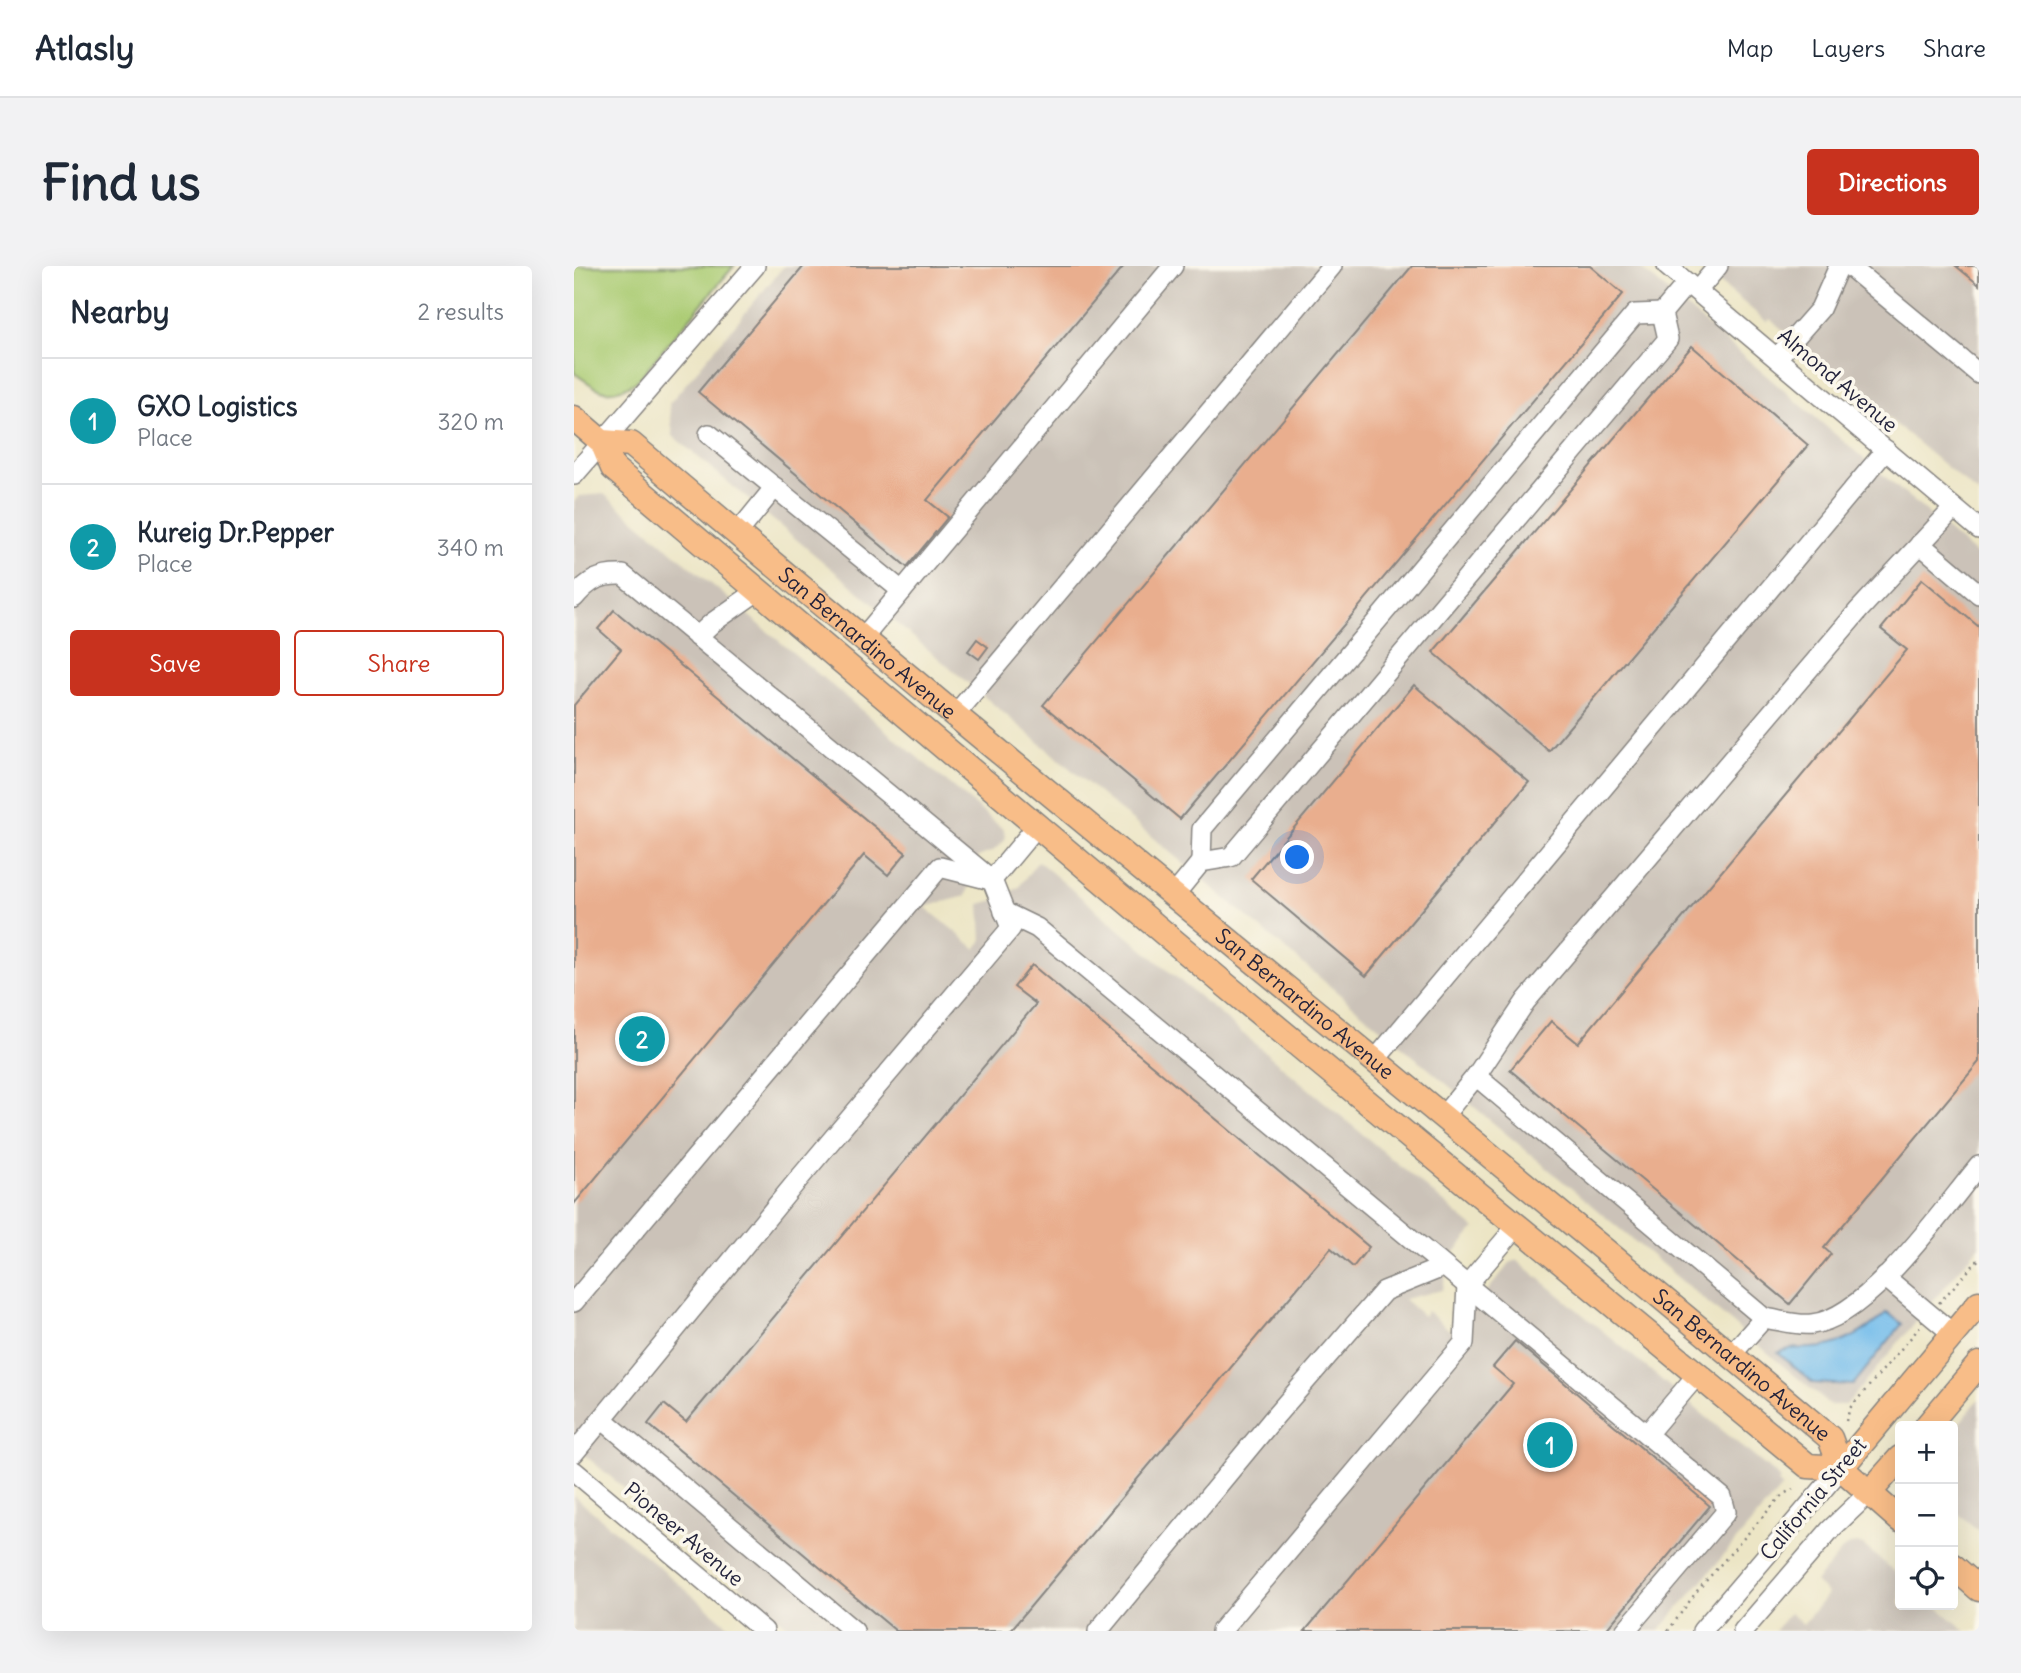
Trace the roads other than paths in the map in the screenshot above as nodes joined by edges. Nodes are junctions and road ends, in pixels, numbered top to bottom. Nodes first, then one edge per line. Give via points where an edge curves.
1 (755, 266) edge
2 (1173, 266) edge
3 (1332, 266) edge
4 (1667, 266) edge
5 (1718, 266) edge
6 (1839, 266) edge
7 (1849, 266) edge
8 (1692, 287) junction
9 (1662, 313) junction
10 (1777, 358) junction
11 (1979, 374) edge
12 (574, 418) edge
13 (709, 434) dead end
14 (602, 442) junction
15 (1886, 450) junction
16 (574, 475) edge
17 (775, 487) junction
18 (1954, 508) junction
19 (1979, 529) edge
20 (736, 535) junction
21 (1920, 544) junction
22 (759, 590) junction
23 (902, 591) junction
24 (1979, 594) edge
25 (574, 598) edge
26 (697, 638) junction
27 (862, 639) junction
28 (955, 715) junction
29 (1037, 826) junction
30 (1201, 862) junction
31 (992, 880) junction
32 (1175, 894) junction
33 (1004, 912) junction
34 (1376, 1059) junction
35 (1476, 1076) junction
36 (1444, 1115) junction
37 (1979, 1166) edge
38 (1517, 1226) junction
39 (1443, 1267) junction
40 (1885, 1277) junction
41 (1467, 1285) junction
42 (574, 1302) edge
43 (1979, 1303) edge
44 (1764, 1318) junction
45 (1952, 1333) junction
46 (1731, 1355) junction
47 (1979, 1364) edge
48 (1697, 1375) junction
49 (602, 1419) junction
50 (1931, 1421) edge
51 (1647, 1434) junction
52 (574, 1453) edge
53 (1895, 1464) edge
54 (1841, 1468) junction
55 (574, 1471) edge
56 (1869, 1493) junction
57 (1895, 1516) edge
58 (1958, 1570) edge
59 (1979, 1588) edge
60 (764, 1631) edge
61 (854, 1631) edge
62 (1098, 1631) edge
63 (1221, 1631) edge
64 (1625, 1631) edge
65 (1702, 1631) edge
66 (1742, 1631) edge

1 - 14 street
2 - 23 street
3 - 28 street
4 - 8 street, Almond Avenue
5 - 8 street
6 - 10 street via 1820,309
7 - 11 street
8 - 9 street
8 - 10 street, Almond Avenue
9 - 30 street via 1634,314 1202,829
9 - 30 street via 1668,339 1231,857
10 - 15 street, Almond Avenue
12 - 14 main road, San Bernardino Avenue
13 - 17 street
14 - 16 street
14 - 20 main road, San Bernardino Avenue via 631,444
14 - 22 main road, San Bernardino Avenue via 612,468
15 - 18 street, Almond Avenue
15 - 34 street
17 - 20 street
17 - 23 street
18 - 19 street, Almond Avenue
18 - 21 street
20 - 27 main road, San Bernardino Avenue
21 - 24 street
21 - 35 street via 1526,1001
22 - 26 street
22 - 29 main road, San Bernardino Avenue
23 - 27 street
25 - 26 street via 586,583 604,574 623,575
26 - 31 street
27 - 28 main road, San Bernardino Avenue
28 - 32 main road, San Bernardino Avenue
29 - 31 street
29 - 38 main road, San Bernardino Avenue
30 - 32 street
31 - 33 street
31 - 42 street via 940,867
32 - 34 main road, San Bernardino Avenue
33 - 39 street via 1037,928
33 - 49 street via 1011,928
34 - 36 main road, San Bernardino Avenue
35 - 36 street
35 - 44 street
36 - 46 main road, San Bernardino Avenue
37 - 40 street
38 - 41 street
38 - 48 main road, San Bernardino Avenue
39 - 41 street
39 - 62 street via 1384,1291
40 - 44 street via 1843,1314 1812,1324
40 - 45 street
41 - 51 street
41 - 63 street via 1464,1343
43 - 45 main road, California Street
44 - 46 street
45 - 54 main road, California Street
46 - 54 main road, San Bernardino Avenue via 1830,1438
47 - 50 main road
48 - 51 street
48 - 54 main road, San Bernardino Avenue via 1808,1466
49 - 52 street
49 - 61 street
51 - 64 street via 1722,1497 1726,1512
53 - 56 main road, California Street
54 - 56 main road
54 - 65 street, California Street
55 - 60 street, Pioneer Avenue
56 - 57 main road
56 - 66 street, California Street
58 - 59 main road

